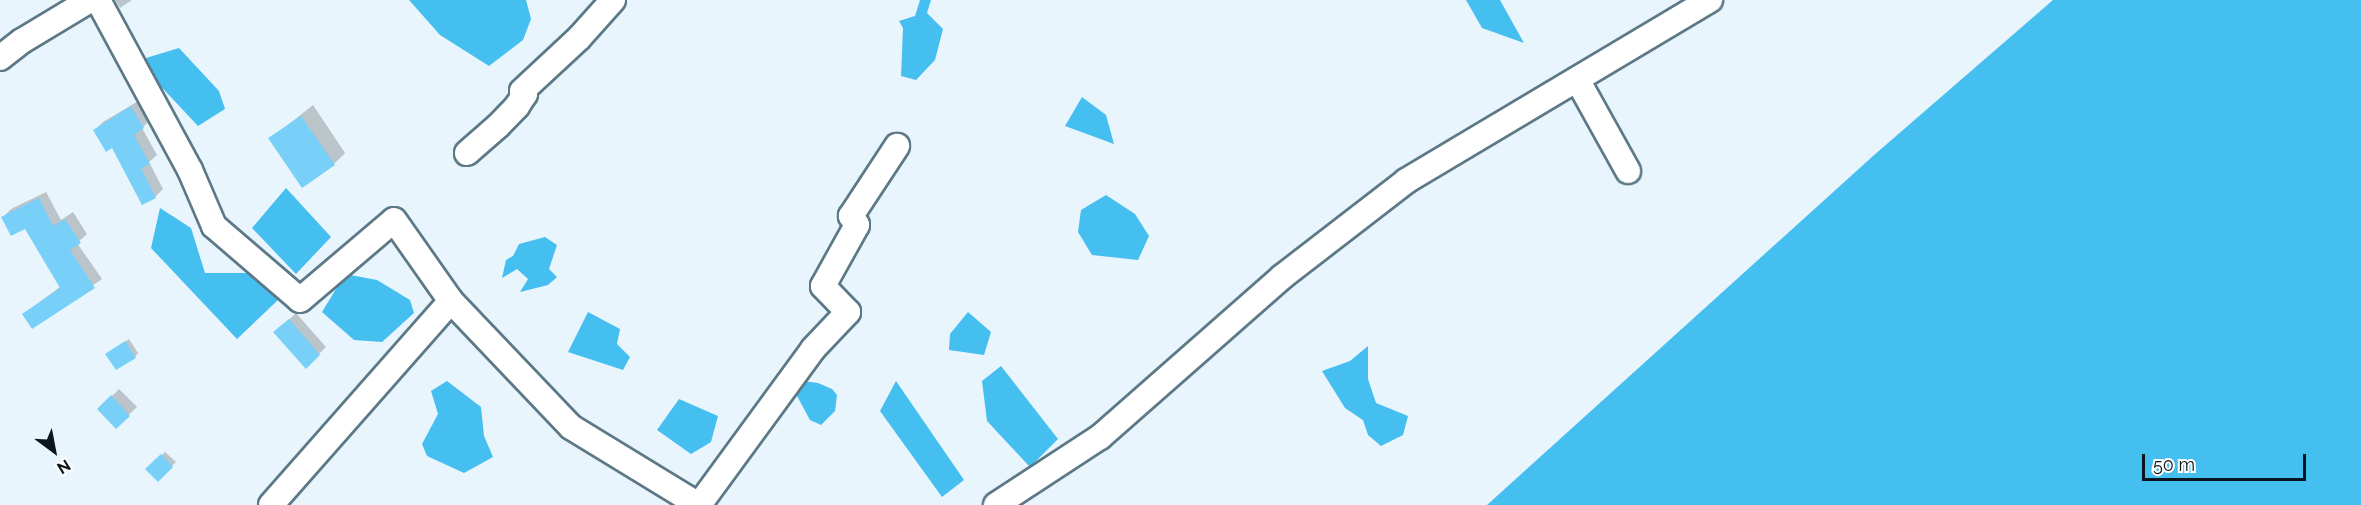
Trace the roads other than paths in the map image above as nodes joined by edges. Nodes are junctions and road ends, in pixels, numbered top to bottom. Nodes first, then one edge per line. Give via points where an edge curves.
1 (90, 0) edge
2 (98, 0) edge
3 (613, 0) edge
4 (1710, 0) edge
5 (0, 58) edge
6 (1578, 81) junction
7 (897, 146) dead end
8 (467, 153) dead end
9 (1628, 171) dead end
10 (450, 301) junction
11 (271, 505) edge
12 (699, 505) edge
13 (996, 505) edge

1 - 5 street via 22,40
2 - 10 street via 190,170 214,226 300,300 394,220
3 - 8 street via 522,91 525,94 517,106 498,126
4 - 6 street
6 - 9 street
6 - 13 street via 1406,181 1282,277 1100,437
7 - 12 street via 851,216 857,225 823,286 848,312 813,349
10 - 11 street
10 - 12 street via 571,427

